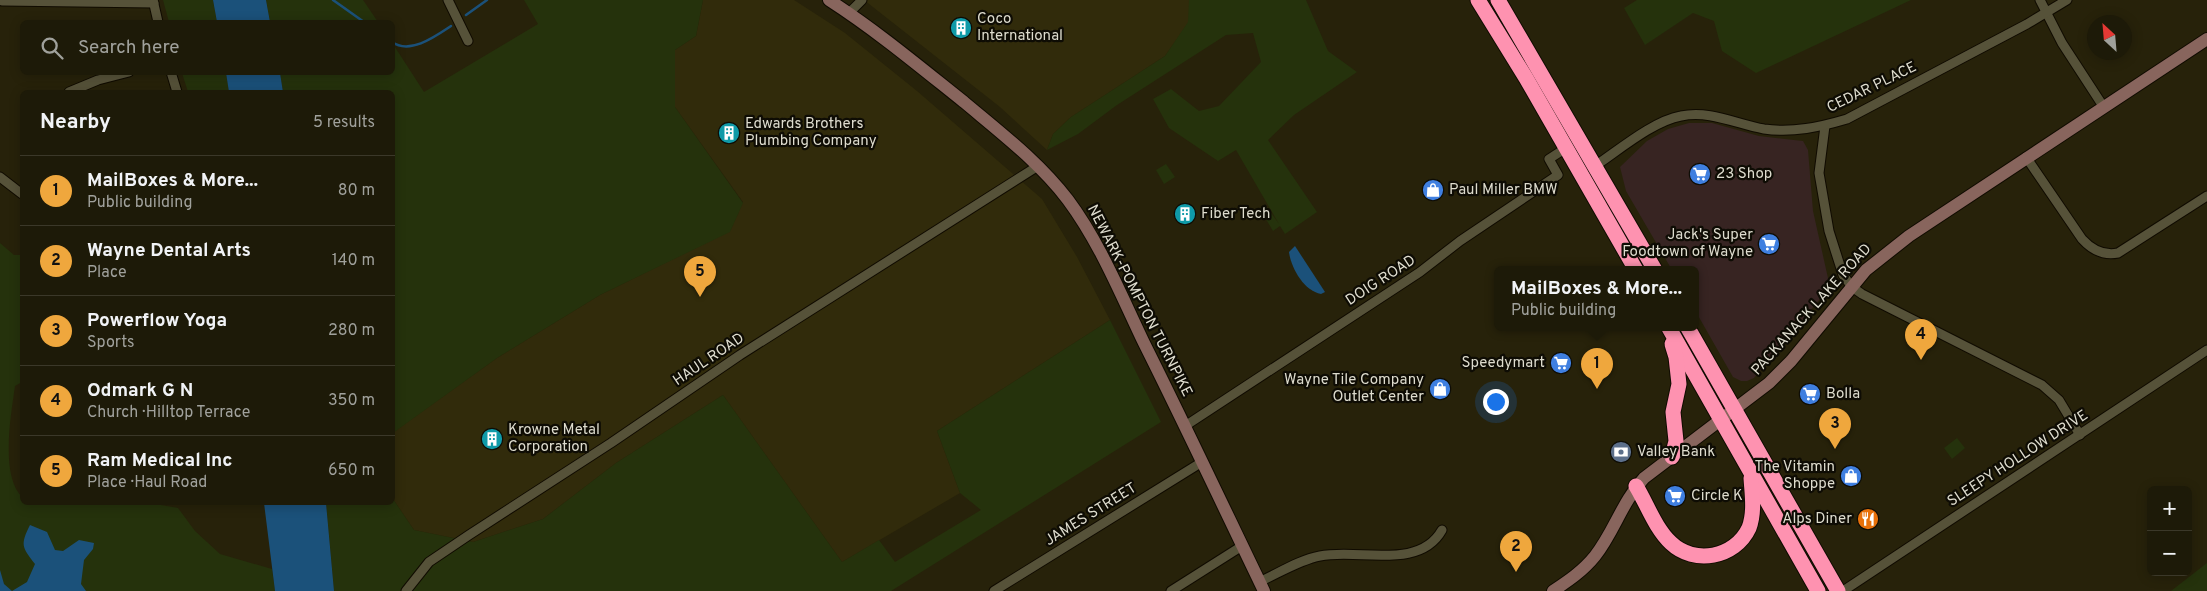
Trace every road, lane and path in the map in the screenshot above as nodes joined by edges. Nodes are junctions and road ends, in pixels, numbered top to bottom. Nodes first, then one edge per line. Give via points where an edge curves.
1 (448, 0) edge
2 (829, 0) edge
3 (862, 0) edge
4 (1478, 0) edge
5 (1498, 0) edge
6 (2040, 0) edge
7 (2068, 0) edge
8 (2, 1) edge
9 (153, 2) edge
10 (849, 13) junction
11 (2046, 13) junction
12 (158, 20) edge
13 (2207, 38) edge
14 (468, 41) dead end
15 (117, 75) edge
16 (172, 75) edge
17 (74, 90) edge
18 (176, 90) edge
19 (2103, 106) junction
20 (1825, 126) junction
21 (1566, 148) junction
22 (2026, 157) junction
23 (1038, 166) junction
24 (1595, 166) junction
25 (0, 177) edge
26 (20, 192) edge
27 (2207, 196) edge
28 (1634, 266) edge
29 (1653, 266) edge
30 (1852, 287) junction
31 (1669, 331) edge
32 (1670, 331) edge
33 (1690, 331) edge
34 (2207, 350) edge
35 (1735, 411) junction
36 (1722, 421) junction
37 (1185, 426) junction
38 (2080, 435) junction
39 (1672, 456) junction
40 (1202, 462) junction
41 (1750, 471) junction
42 (1636, 486) junction
43 (1442, 530) dead end
44 (1242, 546) junction
45 (1262, 586) edge
46 (406, 591) edge
47 (994, 591) edge
48 (1171, 591) edge
49 (1553, 591) edge
50 (1818, 591) edge
51 (1838, 591) edge
52 (1843, 591) edge

1 - 14 street
2 - 10 street, NEWARK-POMPTON TURNPIKE
3 - 10 street
4 - 21 highway
5 - 24 highway
6 - 11 street
7 - 11 street, CEDAR PLACE
8 - 9 street
9 - 12 street
10 - 23 street, NEWARK-POMPTON TURNPIKE via 915,62
11 - 19 street
11 - 20 street, CEDAR PLACE via 1862,111
13 - 19 street, PACKANACK LAKE ROAD
15 - 17 street
16 - 18 street
19 - 22 street, PACKANACK LAKE ROAD
20 - 24 street, CEDAR PLACE via 1783,130 1705,115 1680,116 1659,124
20 - 30 street via 1820,164 1823,198 1834,249 1843,275
21 - 28 highway
21 - 37 street, DOIG ROAD via 1549,159 1558,175 1412,277
22 - 27 street via 2082,239 2103,254 2118,253
22 - 30 street, PACKANACK LAKE ROAD via 1889,250
23 - 37 street, NEWARK-POMPTON TURNPIKE via 1069,201 1092,238
23 - 46 street, HAUL ROAD via 725,364 612,443 468,535 429,562
24 - 29 highway
25 - 26 street
30 - 35 street, PACKANACK LAKE ROAD via 1780,373
30 - 38 street via 2042,385 2059,400
31 - 39 highway via 1679,384 1673,412 1676,441
32 - 36 highway
33 - 35 highway
34 - 38 street, SLEEPY HOLLOW DRIVE
35 - 36 street, PACKANACK LAKE ROAD
35 - 51 highway
36 - 39 street, PACKANACK LAKE ROAD
36 - 41 highway
37 - 40 street, NEWARK-POMPTON TURNPIKE
38 - 52 street, SLEEPY HOLLOW DRIVE
39 - 42 street, PACKANACK LAKE ROAD
40 - 44 street, NEWARK-POMPTON TURNPIKE
40 - 47 street, JAMES STREET
41 - 42 highway via 1753,506 1748,528 1729,549 1708,556 1687,553 1670,542
41 - 50 highway
42 - 49 street, PACKANACK LAKE ROAD via 1595,555 1578,573
43 - 45 street via 1437,539 1408,553 1319,556
44 - 45 street, NEWARK-POMPTON TURNPIKE
44 - 48 street

